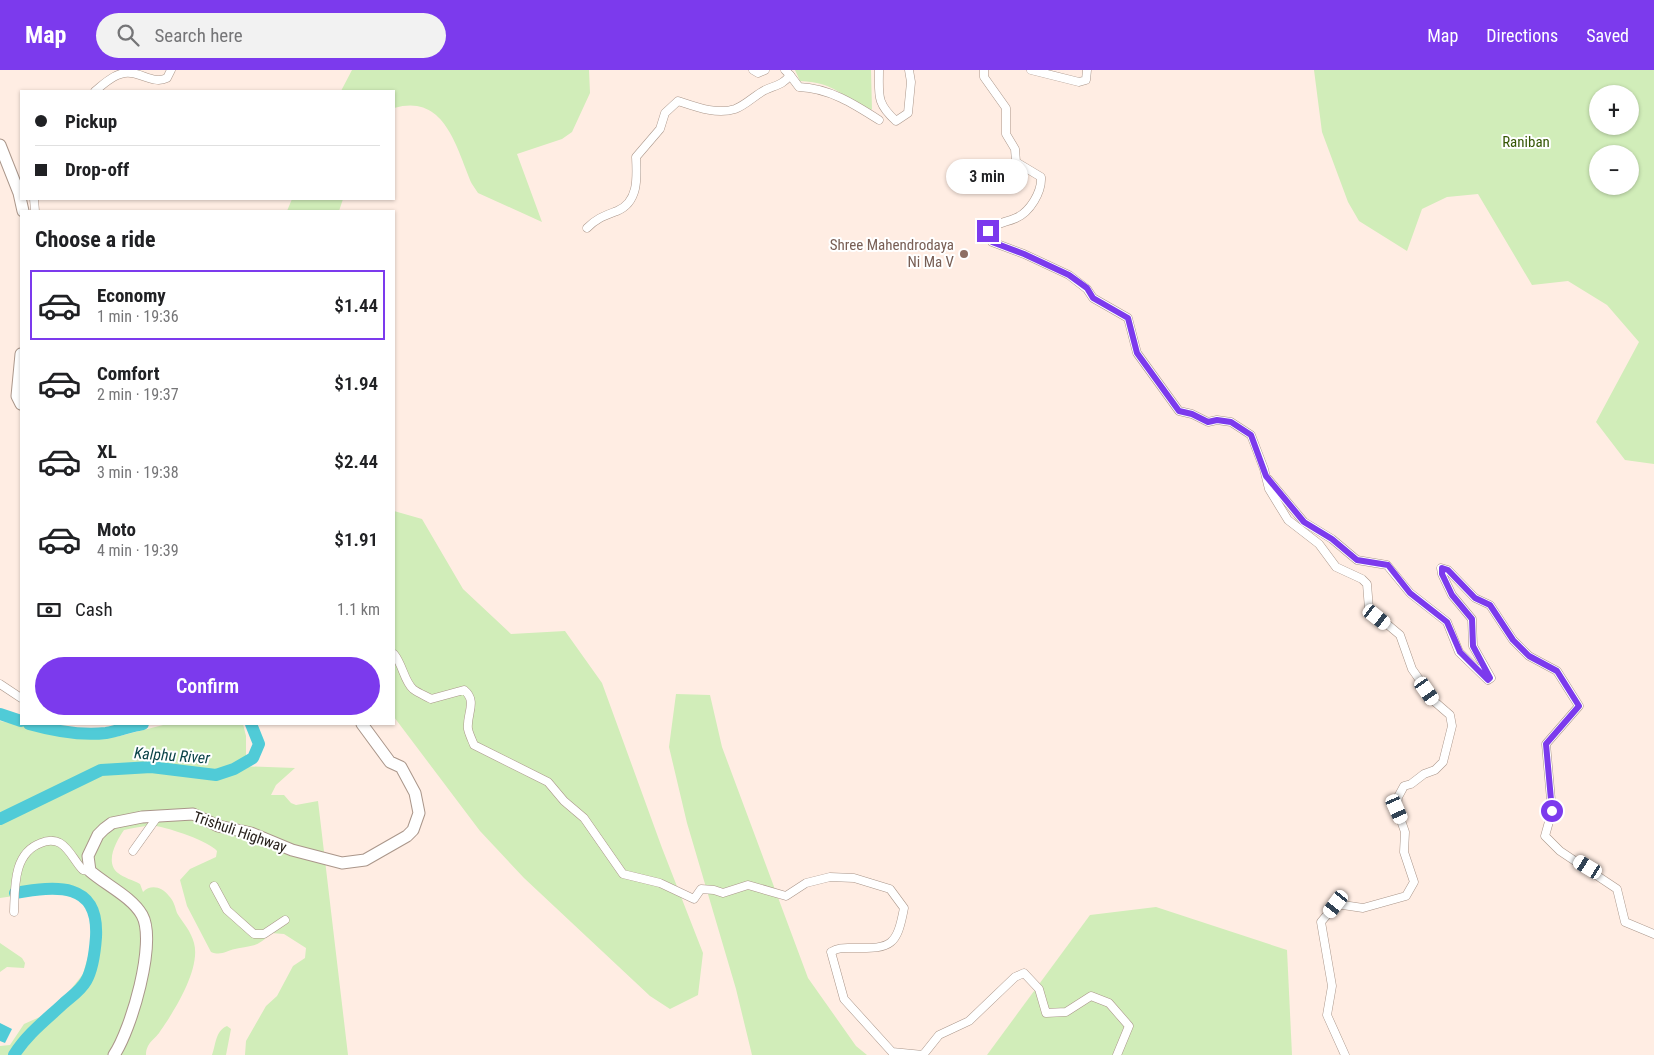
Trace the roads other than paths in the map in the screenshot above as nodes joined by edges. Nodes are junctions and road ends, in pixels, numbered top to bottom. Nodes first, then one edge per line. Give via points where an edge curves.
1 (171, 70) edge
2 (753, 70) edge
3 (765, 70) edge
4 (879, 70) edge
5 (909, 70) edge
6 (984, 70) edge
7 (1031, 70) edge
8 (1087, 70) edge
9 (787, 72) edge
10 (96, 90) edge
11 (879, 120) dead end
12 (0, 145) edge
13 (20, 198) edge
14 (587, 228) dead end
15 (20, 364) edge
16 (20, 402) edge
17 (1266, 476) junction
18 (395, 655) edge
19 (0, 684) edge
20 (20, 697) edge
21 (363, 725) edge
22 (158, 816) junction
23 (133, 851) dead end
24 (90, 871) junction
25 (214, 886) dead end
26 (14, 912) dead end
27 (285, 920) dead end
28 (1654, 934) edge
29 (114, 1055) edge
30 (1117, 1055) edge
31 (1345, 1055) edge

1 - 10 street via 167,78 160,80 131,72 123,74 111,78
2 - 3 street via 758,73
4 - 5 street via 878,94 884,109 896,121 908,113
6 - 17 street via 984,77 1006,108 1006,134 1015,149 1016,162 1040,177 1041,183 1026,211 994,225 988,231 992,242 1069,275 1087,288 1093,298 1128,318 1137,353 1179,411 1208,422 1231,422 1242,428 1251,435
7 - 8 street via 1079,82 1086,80
9 - 11 street via 799,87 812,87 838,96
9 - 14 street via 785,83 765,90 735,108 698,108 678,101 665,113 660,129 636,157 637,183 630,203 597,218
12 - 13 street
15 - 16 street via 17,396
17 - 28 street via 1304,522 1357,560 1388,565 1410,593 1447,622 1460,652 1488,680 1490,678 1473,646 1472,619 1452,595 1442,568 1448,570 1475,598 1490,605 1513,640 1529,656 1557,671 1579,706 1546,744 1552,811 1545,836 1560,851 1618,889 1625,922
17 - 31 street via 1269,489 1288,520 1319,544 1336,567 1367,584 1369,608 1400,635 1412,669 1435,702 1451,718 1443,762 1435,770 1404,786 1398,797 1397,809 1405,832 1404,852 1414,882 1406,896 1363,908 1336,904 1321,922 1332,986 1327,1015
18 - 30 street via 410,684 431,699 464,690 469,694 472,706 468,730 474,745 548,782 564,802 584,818 623,874 660,883 694,899 701,889 723,894 748,885 786,896 806,883 830,877 854,878 890,889 904,908 900,930 890,943 879,948 839,947 831,952 844,999 892,1052 923,1055 939,1035 969,1021 1015,977 1024,973 1039,989 1046,1013 1066,1012 1091,996 1109,1003 1129,1026
19 - 20 street
21 - 22 street, Trishuli Highway via 390,762 401,767 415,793 419,813 413,830 407,836 365,860 342,863 322,859 252,832 218,826 193,814
22 - 23 street
22 - 24 street, Trishuli Highway via 112,823 104,829 88,856
24 - 26 street via 83,870 62,844 48,840 32,848 20,863
24 - 29 street via 137,907 147,927 136,1002
25 - 27 street via 227,910 254,934 264,934

